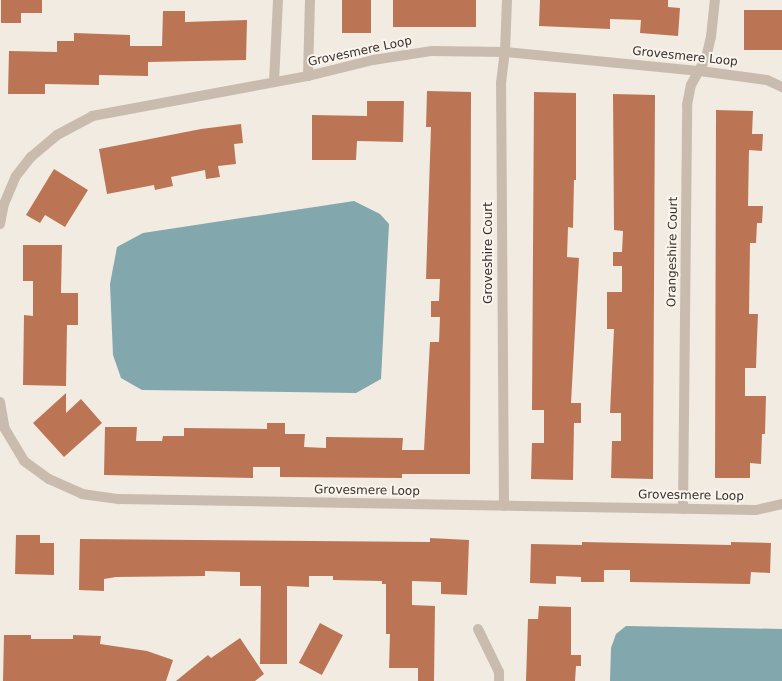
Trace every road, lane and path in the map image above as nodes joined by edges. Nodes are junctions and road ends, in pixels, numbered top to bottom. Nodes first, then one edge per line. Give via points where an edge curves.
1 (278, 0) edge
2 (310, 0) edge
3 (507, 0) edge
4 (715, 0) edge
5 (505, 52) junction
6 (700, 71) junction
7 (308, 76) junction
8 (274, 82) junction
9 (782, 87) edge
10 (0, 224) edge
11 (0, 402) edge
12 (782, 504) edge
13 (504, 506) junction
14 (683, 509) junction
15 (478, 629) dead end
16 (498, 681) edge

1 - 8 street
2 - 7 street
3 - 5 street, Groveshire Court
4 - 6 street, Orangeshire Court via 711,37
5 - 6 street, Grovesmere Loop
5 - 7 street, Grovesmere Loop via 432,51 373,60
5 - 13 street, Groveshire Court via 501,83
6 - 9 street, Grovesmere Loop via 767,80
6 - 14 street, Orangeshire Court via 691,85 687,105
7 - 8 street, Grovesmere Loop
8 - 10 street, Grovesmere Loop via 92,116 57,135 31,157 13,183 4,204
11 - 13 street, Grovesmere Loop via 5,429 24,461 49,479 82,494 119,499
12 - 14 street, Grovesmere Loop via 756,510
13 - 14 street, Grovesmere Loop
15 - 16 street via 498,672

